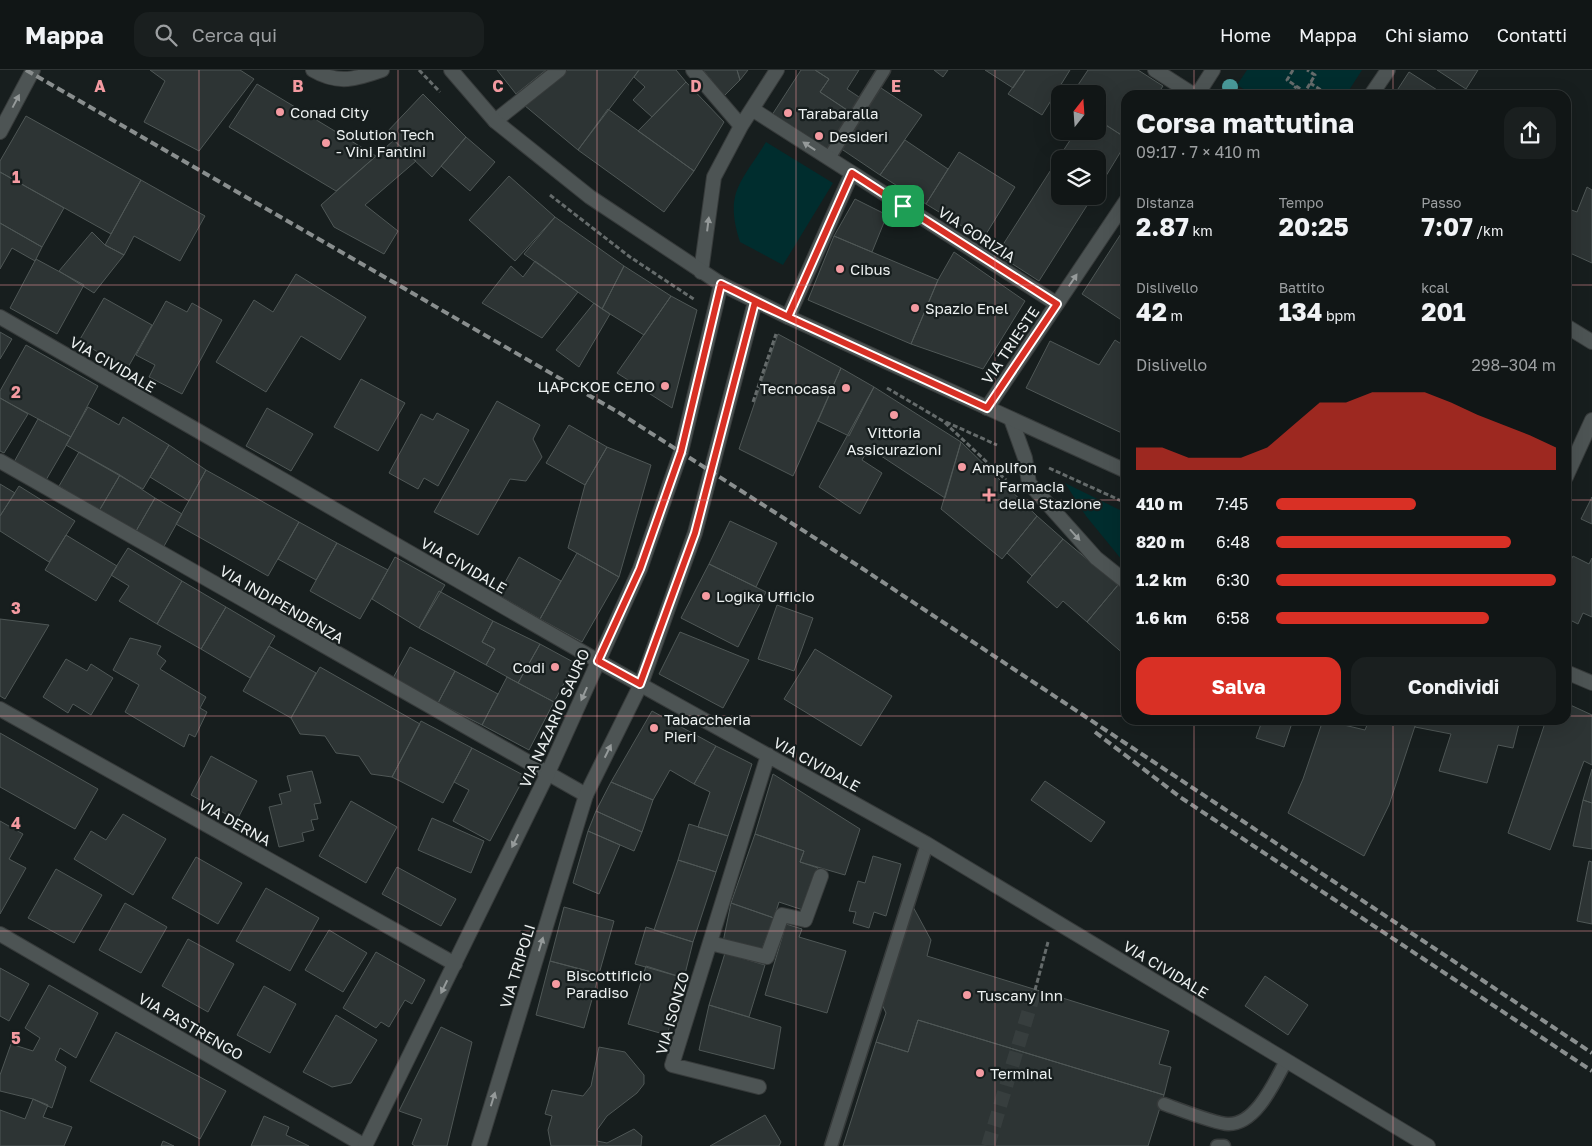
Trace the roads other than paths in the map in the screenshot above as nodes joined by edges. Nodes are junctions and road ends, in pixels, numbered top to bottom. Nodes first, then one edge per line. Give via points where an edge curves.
1 (33, 70) edge
2 (313, 70) edge
3 (382, 70) edge
4 (451, 70) edge
5 (559, 70) edge
6 (693, 70) edge
7 (777, 70) edge
8 (884, 70) edge
9 (1155, 70) edge
10 (1213, 70) edge
11 (1388, 70) edge
12 (1187, 90) edge
13 (1199, 90) edge
14 (1374, 90) edge
15 (752, 110) junction
16 (495, 121) junction
17 (741, 126) junction
18 (0, 132) edge
19 (829, 158) junction
20 (852, 173) junction
21 (1121, 208) edge
22 (701, 272) junction
23 (721, 284) junction
24 (755, 302) junction
25 (1057, 304) junction
26 (788, 317) junction
27 (0, 318) edge
28 (1571, 329) edge
29 (1592, 342) edge
30 (987, 408) junction
31 (1012, 419) junction
32 (1592, 420) edge
33 (0, 461) edge
34 (1571, 466) edge
35 (1121, 469) edge
36 (1121, 578) edge
37 (598, 661) junction
38 (1571, 674) edge
39 (1592, 683) edge
40 (640, 684) junction
41 (0, 709) edge
42 (768, 755) junction
43 (547, 775) junction
44 (586, 795) junction
45 (926, 844) junction
46 (821, 876) dead end
47 (0, 934) edge
48 (710, 943) junction
49 (455, 964) junction
50 (1286, 1060) junction
51 (759, 1087) dead end
52 (1164, 1104) dead end
53 (365, 1146) edge
54 (479, 1146) edge
55 (831, 1146) edge
56 (1217, 1146) edge
57 (1224, 1146) edge
58 (1428, 1146) edge

18 -> 1 street
2 - 3 street via 336,80 356,80
4 - 16 street
5 - 16 street
6 - 17 street
7 - 15 street
8 - 19 lane
9 - 12 street
10 - 13 street
11 - 14 street
15 - 17 street
19 -> 15 street, VIA GORIZIA
16 - 22 street via 590,197
22 -> 17 street via 714,177
19 - 20 street, VIA GORIZIA
20 - 25 street, VIA GORIZIA
20 - 26 street
25 -> 21 street, VIA TRIESTE
22 - 23 street
23 - 24 street
23 - 37 street, VIA NAZARIO SAURO via 681,452 640,569
24 - 26 street
24 - 40 street via 695,533
25 - 30 street, VIA TRIESTE
26 - 30 street
27 - 37 street, VIA CIVIDALE
28 - 29 street
30 - 31 street
31 - 35 street
31 -> 36 street via 1025,458 1029,483 1096,558
32 - 34 street
33 - 43 street, VIA INDIPENDENZA
37 - 40 street, VIA CIVIDALE
37 -> 43 street, VIA NAZARIO SAURO
38 - 39 street
40 - 42 street, VIA CIVIDALE
44 -> 40 street
41 - 49 street, VIA DERNA
42 - 45 street, VIA CIVIDALE
42 - 48 street, VIA ISONZO
43 - 44 street, VIA INDIPENDENZA
43 -> 49 street, VIA NAZARIO SAURO
54 -> 44 street, VIA TRIPOLI
45 - 50 street, VIA CIVIDALE
45 - 55 lane
46 - 48 street via 804,920 782,915 767,957
47 - 53 street, VIA PASTRENGO
48 - 51 street, VIA ISONZO via 672,1065
49 -> 53 street, VIA NAZARIO SAURO
50 - 52 lane via 1262,1104 1245,1118 1228,1124
50 - 58 street, VIA CIVIDALE
56 - 57 lane

